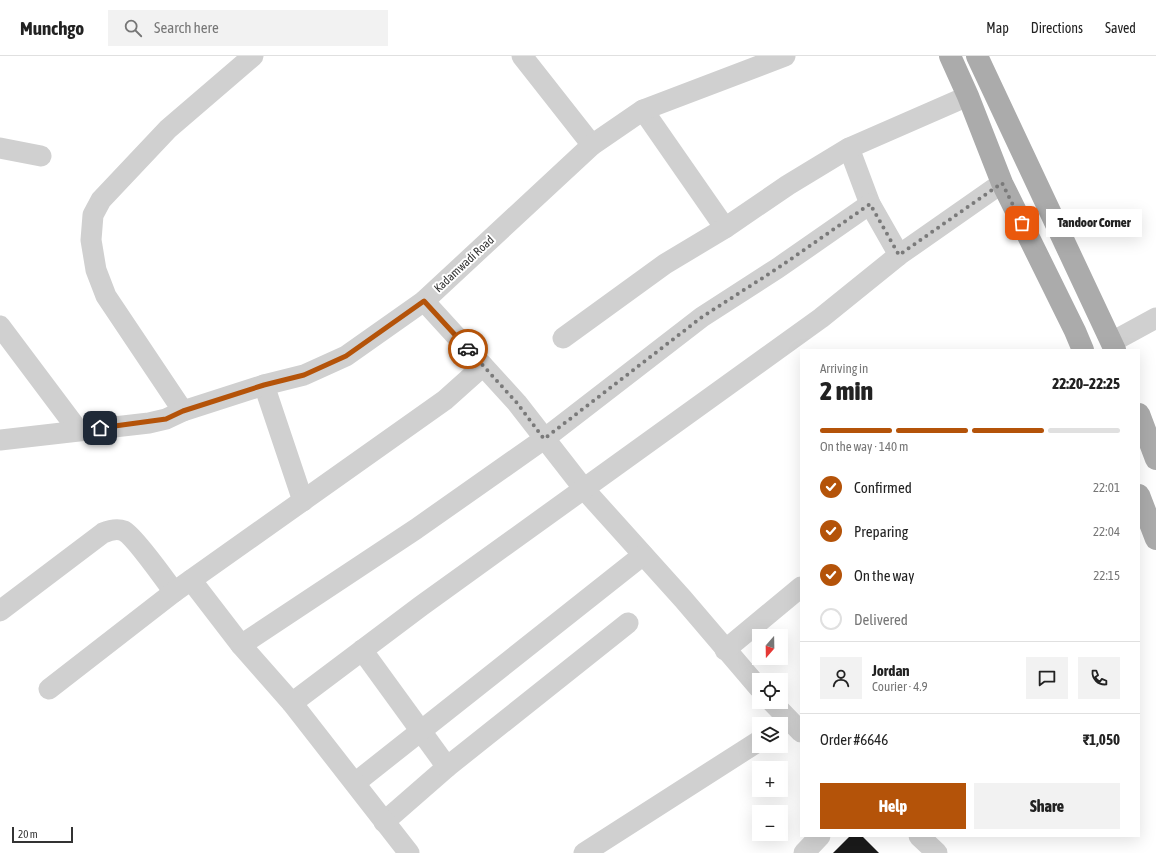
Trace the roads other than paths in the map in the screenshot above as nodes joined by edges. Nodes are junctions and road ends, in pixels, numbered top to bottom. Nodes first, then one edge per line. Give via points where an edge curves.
1 (253, 56) edge
2 (522, 56) edge
3 (785, 56) edge
4 (950, 56) edge
5 (977, 56) edge
6 (968, 96) junction
7 (643, 110) junction
8 (592, 145) junction
9 (0, 148) edge
10 (849, 148) junction
11 (41, 156) dead end
12 (1002, 183) junction
13 (870, 204) junction
14 (725, 228) junction
15 (899, 255) junction
16 (424, 301) junction
17 (1156, 318) edge
18 (0, 326) edge
19 (563, 338) dead end
20 (1113, 346) edge
21 (1083, 349) edge
22 (483, 366) junction
23 (264, 385) junction
24 (183, 411) junction
25 (1140, 417) edge
26 (78, 430) junction
27 (544, 439) junction
28 (0, 440) edge
29 (1156, 459) edge
30 (584, 489) junction
31 (1140, 499) edge
32 (303, 501) junction
33 (1156, 540) edge
34 (643, 555) junction
35 (191, 580) junction
36 (800, 589) edge
37 (174, 592) junction
38 (0, 611) edge
39 (628, 623) dead end
40 (241, 645) junction
41 (362, 650) junction
42 (725, 650) junction
43 (752, 680) edge
44 (49, 689) dead end
45 (292, 704) junction
46 (777, 709) edge
47 (790, 727) edge
48 (422, 731) junction
49 (752, 745) edge
50 (447, 767) junction
51 (355, 783) junction
52 (384, 822) junction
53 (819, 837) edge
54 (920, 837) edge
55 (409, 853) edge
56 (584, 853) edge
57 (804, 853) edge
58 (937, 853) edge

1 - 24 street via 168,128 101,200 93,215 90,240 96,270 106,296
2 - 8 street
3 - 7 street, Kadamwadi Road
4 - 6 main road
5 - 20 main road
6 - 10 street
6 - 12 main road
7 - 8 street, Kadamwadi Road
7 - 14 street
8 - 16 street, Kadamwadi Road
9 - 11 street
10 - 13 street
10 - 14 street
12 - 15 street
12 - 21 main road
13 - 15 street
13 - 27 street via 702,317
14 - 19 street via 665,264
15 - 30 street via 821,318
16 - 22 street
16 - 23 street, Kadamwadi Road via 346,356 304,375
17 - 20 street
18 - 26 street
22 - 27 street via 517,403
22 - 32 street via 445,400
23 - 24 street, Kadamwadi Road
23 - 32 street
24 - 26 street, Kadamwadi Road via 166,419 148,423
25 - 29 main road
26 - 28 street, Kadamwadi Road
27 - 30 street
27 - 40 street via 416,529
30 - 34 street
30 - 41 street
31 - 33 main road
32 - 35 street
34 - 42 street
34 - 48 street
35 - 37 street
35 - 40 street
36 - 42 street
37 - 38 street via 125,531 114,529 103,533
37 - 44 street
39 - 50 street
40 - 45 street
41 - 45 street
41 - 48 street
42 - 43 street
45 - 51 street
46 - 47 street
48 - 50 street
48 - 51 street
49 - 56 street
50 - 52 street
51 - 52 street
52 - 55 street
53 - 57 street
54 - 58 street

